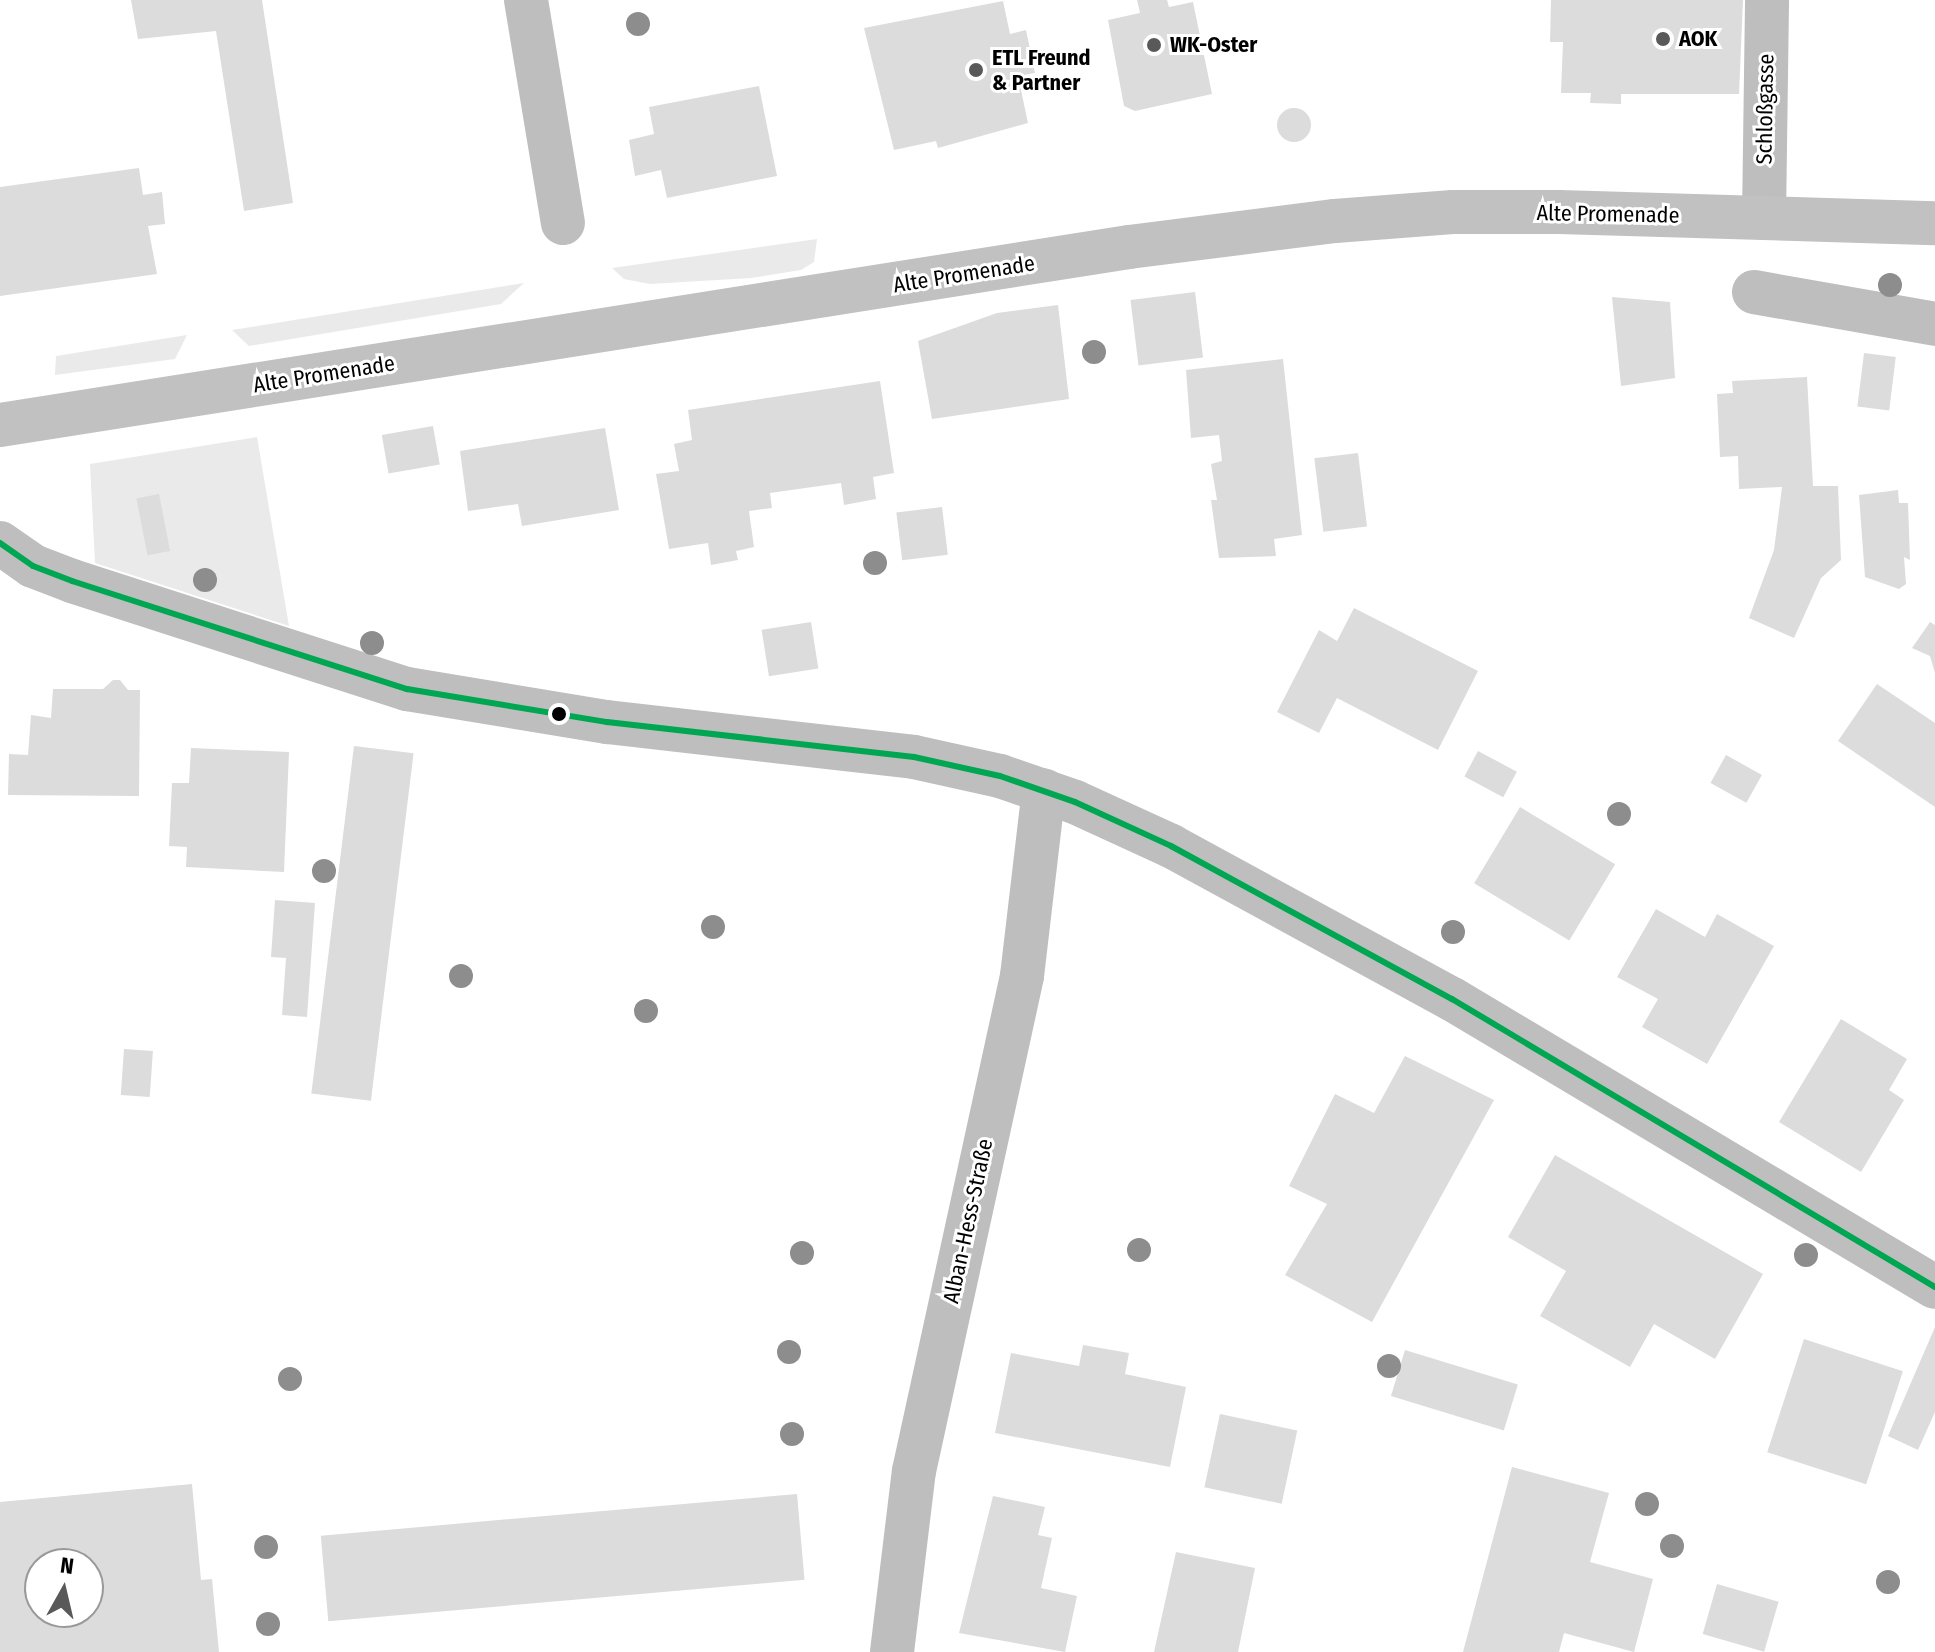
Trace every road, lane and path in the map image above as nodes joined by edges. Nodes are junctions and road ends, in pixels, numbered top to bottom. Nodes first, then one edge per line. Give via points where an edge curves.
1 (526, 0) edge
2 (1767, 0) edge
3 (1764, 218) junction
4 (563, 223) dead end
5 (1935, 223) edge
6 (1754, 292) dead end
7 (1935, 324) edge
8 (0, 425) edge
9 (0, 543) edge
10 (1044, 790) junction
11 (1935, 1287) edge
12 (892, 1652) edge

1 - 4 street
2 - 3 street, Schloßgasse
3 - 5 main road, Alte Promenade
3 - 8 main road, Alte Promenade via 1453,212 1232,232
6 - 7 street
9 - 10 street via 33,566 72,581 407,689 607,722 914,757
10 - 11 street via 1171,846 1452,999
10 - 12 street, Alban-Hess-Straße via 1022,976 914,1471

